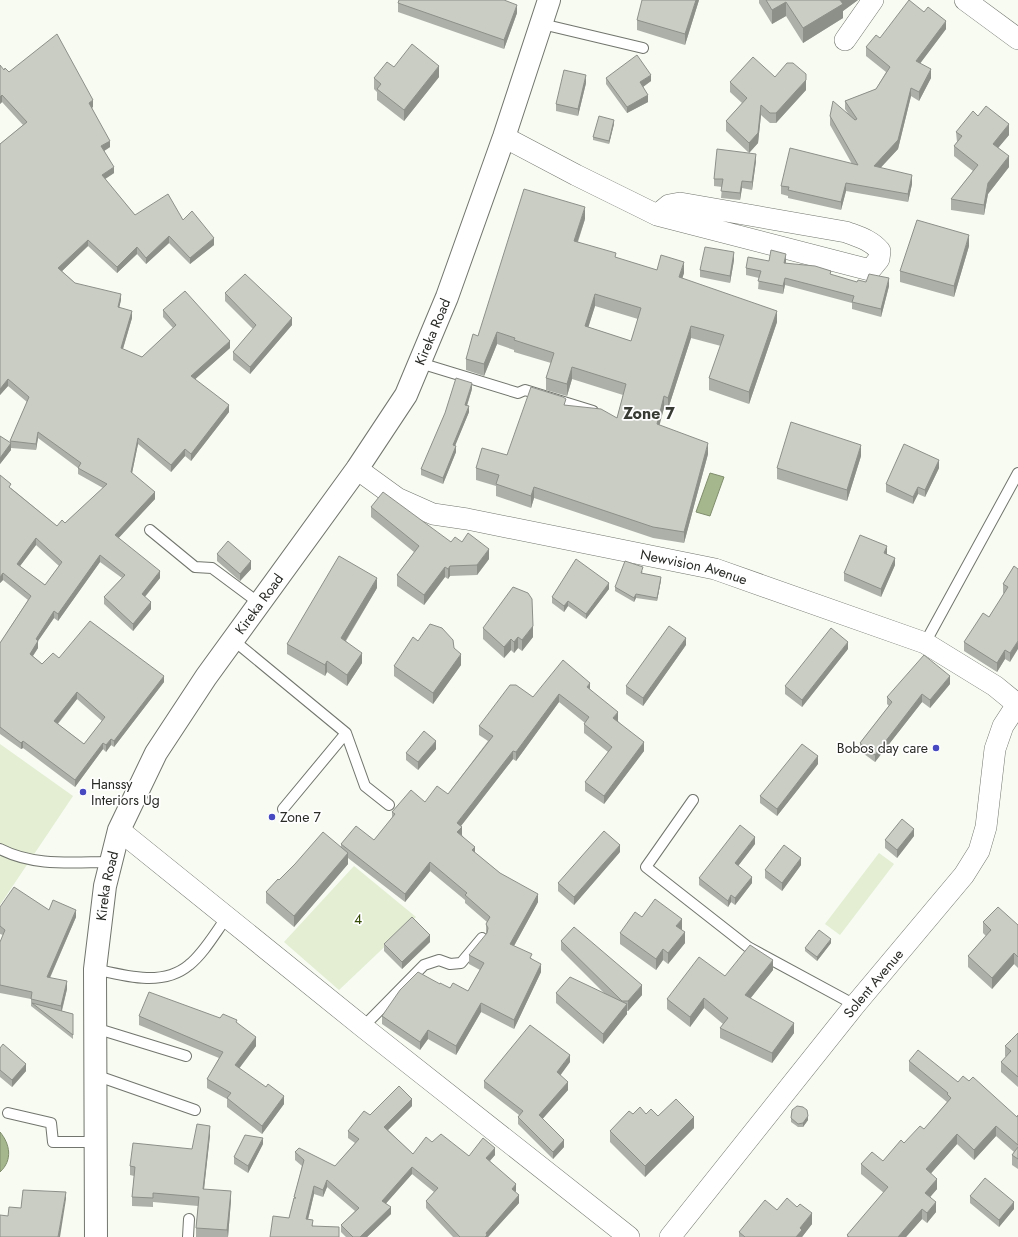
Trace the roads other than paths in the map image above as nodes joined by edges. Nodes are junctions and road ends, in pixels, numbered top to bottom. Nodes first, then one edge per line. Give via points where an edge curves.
1 (549, 0) edge
2 (873, 0) edge
3 (965, 0) edge
4 (542, 24) junction
5 (1018, 39) edge
6 (845, 40) dead end
7 (643, 48) dead end
8 (504, 137) junction
9 (657, 215) junction
10 (789, 223) junction
11 (783, 247) junction
12 (420, 363) junction
13 (603, 413) edge
14 (357, 469) junction
15 (1018, 473) edge
16 (150, 530) dead end
17 (259, 603) junction
18 (232, 640) junction
19 (925, 643) junction
20 (1018, 703) edge
21 (346, 733) junction
22 (693, 800) dead end
23 (389, 805) dead end
24 (283, 808) dead end
25 (119, 830) junction
26 (0, 849) edge
27 (111, 862) junction
28 (227, 917) junction
29 (482, 938) edge
30 (95, 969) junction
31 (855, 1005) junction
32 (363, 1027) junction
33 (95, 1028) junction
34 (186, 1056) dead end
35 (95, 1075) junction
36 (195, 1110) dead end
37 (8, 1113) dead end
38 (95, 1142) junction
39 (190, 1219) dead end
40 (96, 1237) edge
41 (188, 1237) edge
42 (629, 1237) edge
43 (670, 1237) edge

1 - 4 main road, Kireka Road
2 - 6 street
3 - 5 street
4 - 7 lane
4 - 8 main road, Kireka Road
8 - 9 street
8 - 12 main road, Kireka Road via 447,297
9 - 10 street via 669,205 680,203
9 - 11 street
10 - 11 street
10 - 11 street via 846,232 870,241 880,251 879,259 870,270
12 - 13 lane via 518,393 525,390
12 - 14 main road, Kireka Road via 406,395
14 - 17 main road, Kireka Road
14 - 19 street, Newvision Avenue via 397,498 433,514 715,569
15 - 19 lane
16 - 17 lane via 195,567 212,568
17 - 18 main road, Kireka Road
18 - 21 lane
18 - 25 main road, Kireka Road via 156,753
19 - 20 street, Newvision Avenue
20 - 31 street, Solent Avenue via 1002,726 995,749 986,827 979,850 964,874
21 - 23 lane via 365,786
21 - 24 lane
22 - 31 lane via 646,866 748,947
25 - 27 main road, Kireka Road
25 - 28 street
26 - 27 lane via 15,857 37,862
27 - 30 main road, Kireka Road via 105,886
28 - 30 lane via 189,966 169,976 135,979
28 - 32 street
29 - 32 lane via 461,963 450,964 439,960 424,965
30 - 33 main road, Kireka Road
31 - 43 street, Solent Avenue
32 - 42 street
33 - 34 lane
33 - 35 main road, Kireka Road
35 - 36 lane
35 - 38 main road, Kireka Road
37 - 38 lane via 52,1123 52,1142
38 - 40 main road, Kireka Road
39 - 41 lane

